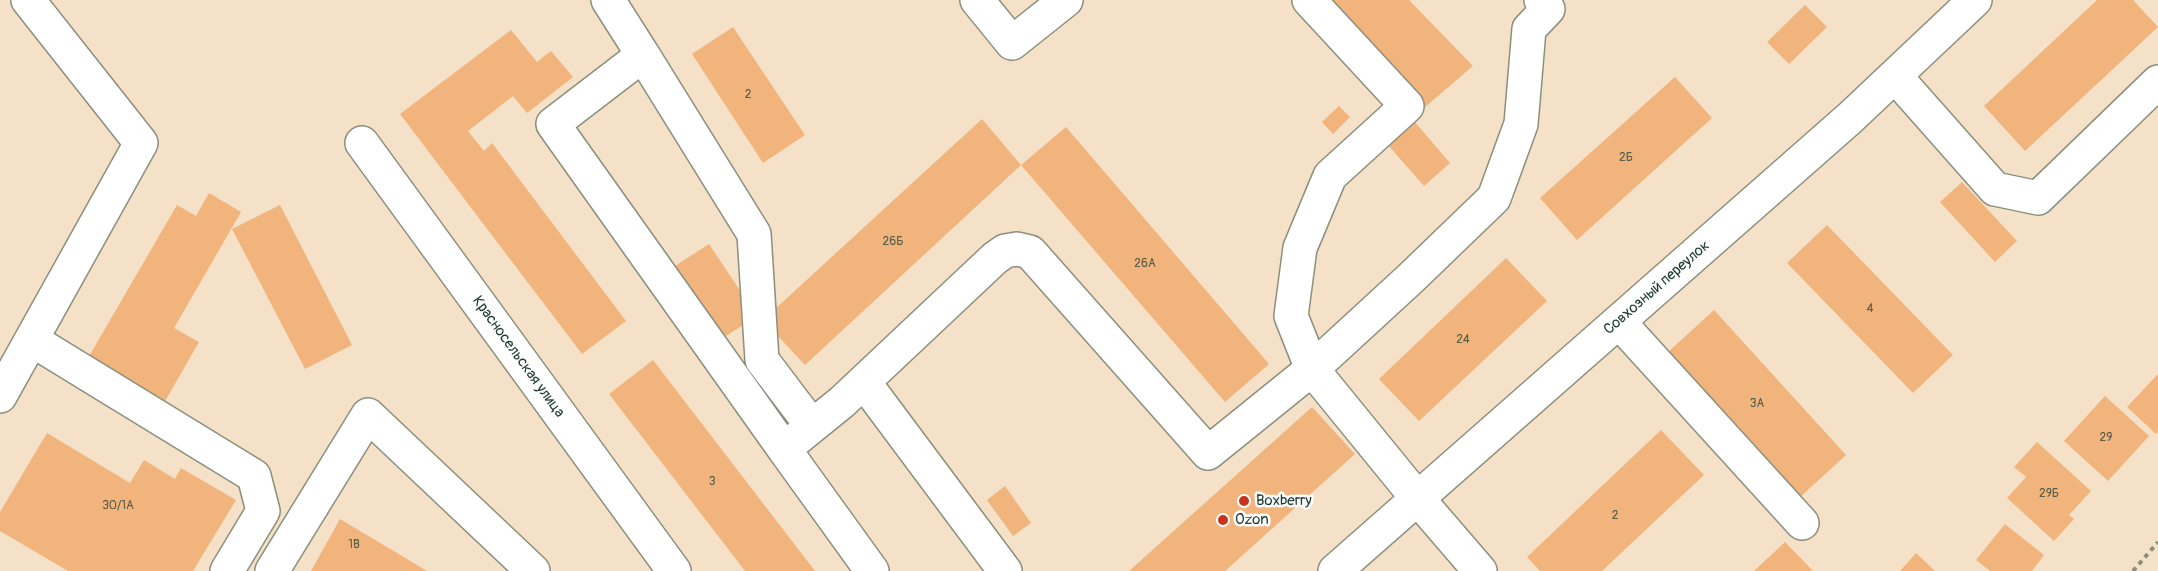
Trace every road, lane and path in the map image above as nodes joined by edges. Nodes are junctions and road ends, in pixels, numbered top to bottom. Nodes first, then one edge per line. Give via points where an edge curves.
1 (28, 0) edge
2 (608, 0) edge
3 (977, 0) edge
4 (1066, 0) edge
5 (1308, 0) edge
6 (1541, 0) edge
7 (1974, 0) edge
8 (643, 55) junction
9 (1895, 76) junction
10 (2158, 82) edge
11 (362, 143) dead end
12 (1619, 322) junction
13 (32, 340) junction
14 (1312, 369) junction
15 (864, 382) junction
16 (0, 396) edge
17 (812, 426) junction
18 (784, 449) junction
19 (1418, 499) junction
20 (1802, 523) dead end
21 (2158, 542) edge
22 (227, 571) edge
23 (272, 571) edge
24 (533, 571) edge
25 (674, 571) edge
26 (872, 571) edge
27 (1005, 571) edge
28 (1335, 571) edge
29 (1480, 571) edge
30 (2133, 571) edge

1 - 13 street via 141,143
2 - 8 street
3 - 4 street via 1012,43
5 - 14 street via 1407,106 1330,177 1300,248 1291,316
6 - 14 street via 1548,9 1529,28 1521,123 1494,198
7 - 9 street, Совхозный переулок
8 - 17 street via 754,234 762,360
8 - 18 street via 553,124
9 - 10 street via 1995,189 2038,198
9 - 12 street, Совхозный переулок
11 - 25 street, Красносельская улица
12 - 19 street, Совхозный переулок
12 - 20 street
13 - 16 street
13 - 22 street via 254,476 263,511
14 - 15 street via 1208,453 1030,252 1017,249 994,258
14 - 19 street
15 - 17 street
15 - 27 street
17 - 18 street
18 - 26 street
19 - 28 street, Совхозный переулок
19 - 29 street
21 - 30 path
23 - 24 street via 368,415

